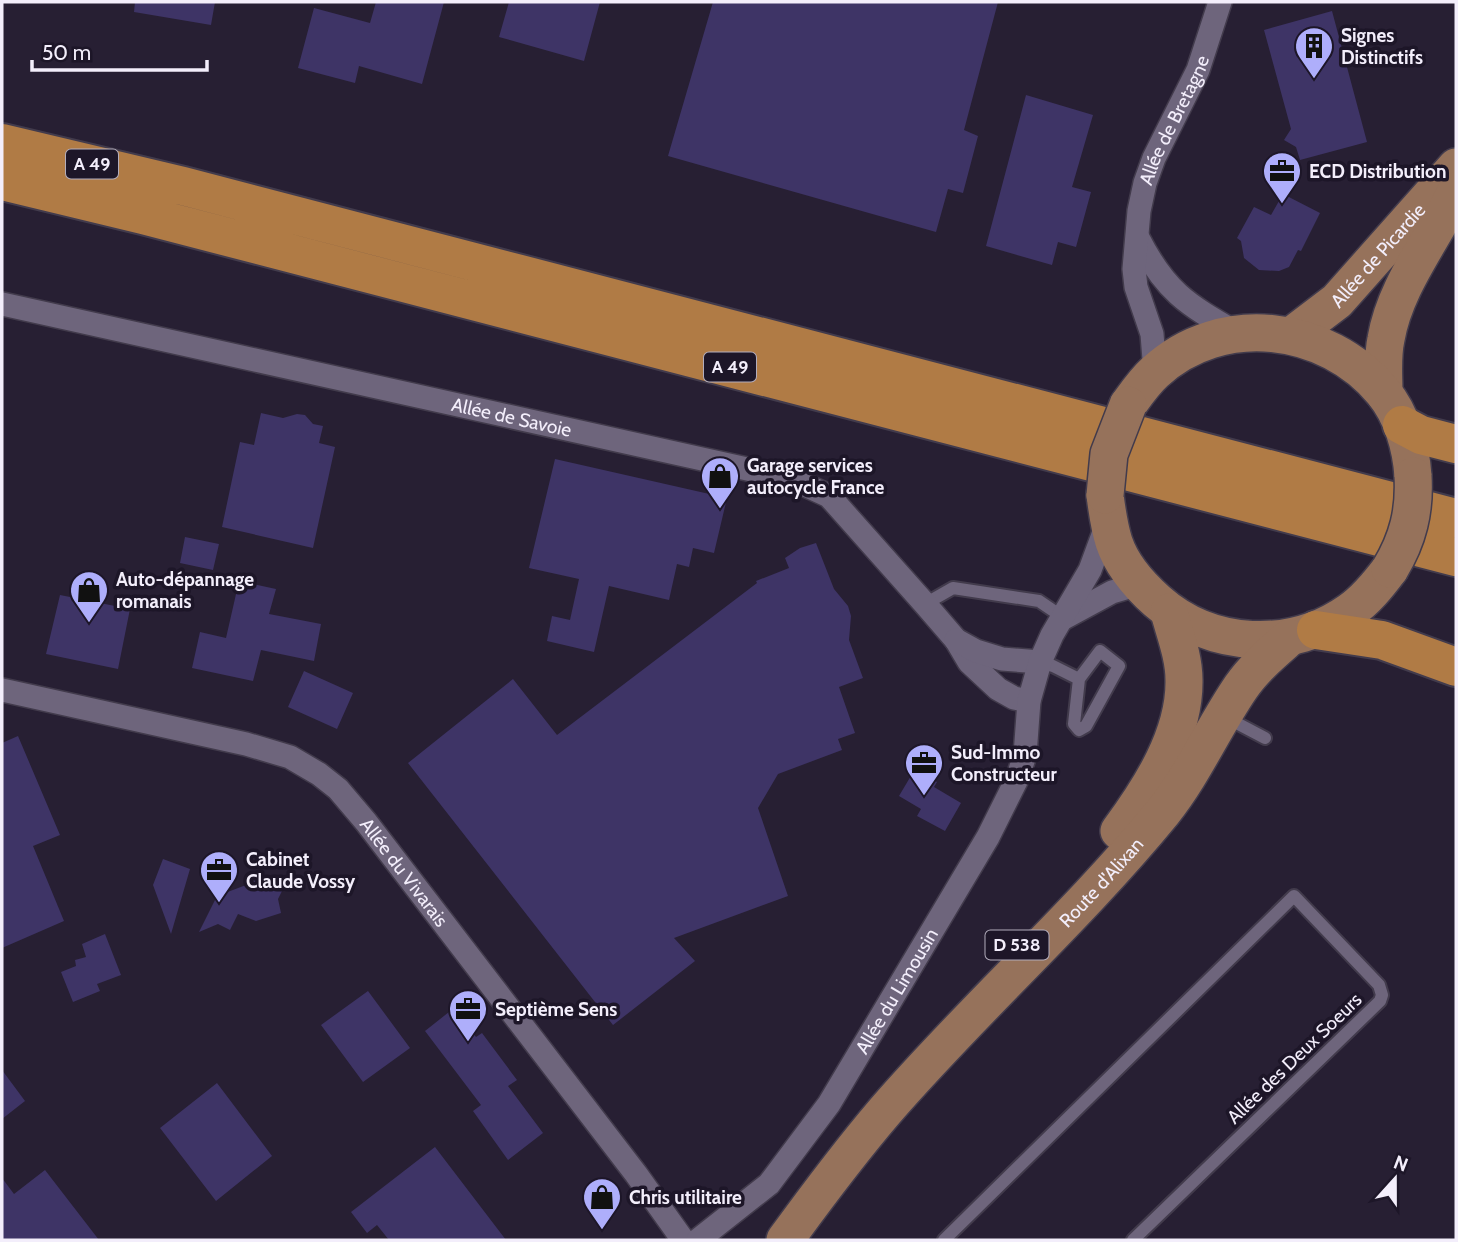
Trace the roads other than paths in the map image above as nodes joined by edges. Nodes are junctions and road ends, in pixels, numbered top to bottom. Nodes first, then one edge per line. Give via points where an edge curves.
1 (1220, 2) edge
2 (2, 143) edge
3 (1456, 167) edge
4 (2, 181) edge
5 (1456, 191) edge
6 (1138, 238) junction
7 (2, 304) edge
8 (1237, 333) junction
9 (1291, 336) junction
10 (1155, 372) junction
11 (1393, 409) junction
12 (1456, 444) edge
13 (1107, 507) junction
14 (1456, 518) edge
15 (1456, 558) edge
16 (1139, 584) junction
17 (925, 604) junction
18 (1169, 612) junction
19 (1064, 618) junction
20 (1302, 634) junction
21 (956, 640) junction
22 (1040, 662) junction
23 (1456, 667) edge
24 (1079, 679) junction
25 (2, 691) edge
26 (1029, 701) junction
27 (1223, 717) junction
28 (1265, 738) dead end
29 (683, 1240) edge
30 (698, 1240) edge
31 (763, 1240) edge
32 (785, 1240) edge
33 (944, 1240) edge
34 (1133, 1240) edge

1 - 6 street, Allée de Bretagne via 1198,70 1145,183
2 - 14 highway, A 49 via 183,186
3 - 9 main road, Allée de Picardie via 1337,301
4 - 15 highway, A 49
5 - 11 main road, Allée de Picardie via 1392,314 1384,353
6 - 8 street via 1152,266 1174,291
6 - 10 street, Allée de Bretagne via 1136,287 1152,334
7 - 17 street, Allée de Savoie via 792,479 829,496
8 - 9 main road
8 - 10 main road via 1196,346
9 - 11 main road via 1343,357
10 - 13 main road, bridge via 1128,405 1109,454
11 - 12 highway via 1421,435
11 - 20 main road, Allée de Picardie, bridge via 1409,448 1414,496 1400,553 1376,587 1349,612
13 - 16 main road via 1115,544
13 - 19 street, Allée du Limousin via 1090,570
16 - 18 main road
16 - 19 street
17 - 19 lane via 953,587 1039,601
17 - 21 street, Allée de Savoie
18 - 20 main road via 1231,638 1265,641
18 - 31 main road, Route d'Alixan / D 538 via 1184,670 1182,706 1170,744 1146,792 1107,847 872,1097
19 - 22 street, Allée du Limousin
20 - 23 highway via 1382,640
20 - 27 main road, Route d'Alixan / D 538 via 1250,676
21 - 22 street, Allée de Savoie via 1002,659
21 - 26 street, Allée de Savoie via 969,662 999,689
22 - 24 lane
22 - 26 street, Allée du Limousin
24 - 24 lane via 1074,724 1079,730 1086,726 1119,666 1100,652
25 - 29 street, Allée du Vivarais via 246,744 290,757 338,789
26 - 30 street, Allée du Limousin via 1028,743 1017,779 988,838 829,1104 768,1184
27 - 28 lane
27 - 32 main road, Route d'Alixan / D 538 via 1163,812 886,1110
33 - 34 lane, Allée des Deux Soeurs via 1294,896 1379,985 1380,1001

